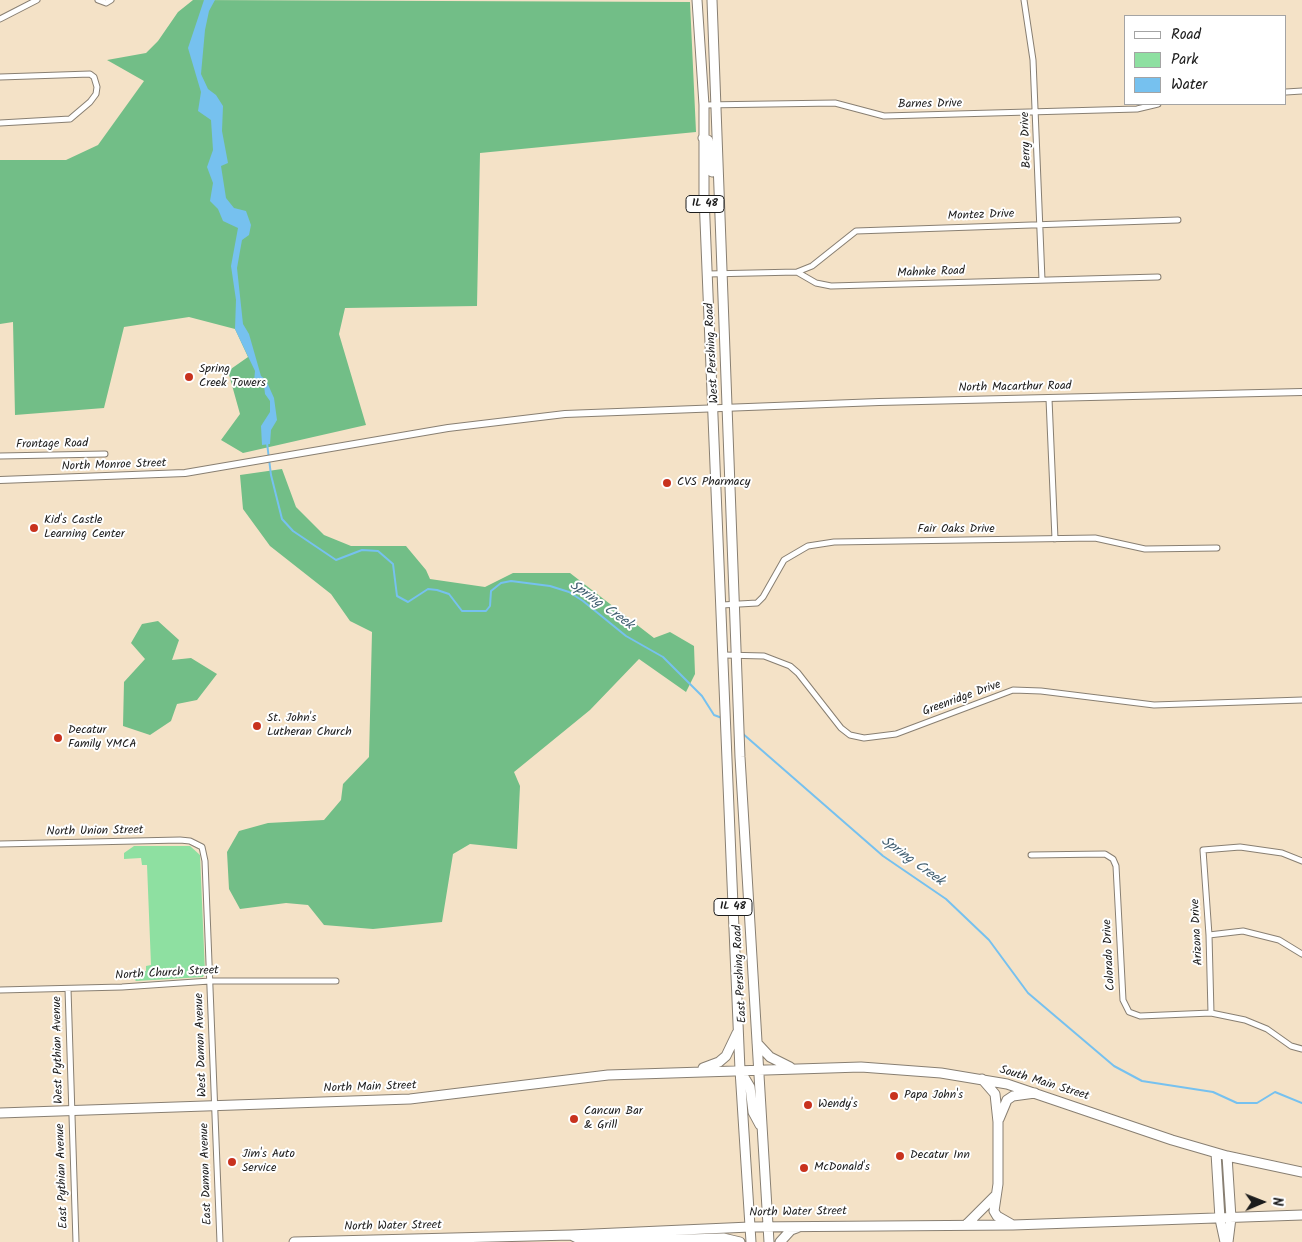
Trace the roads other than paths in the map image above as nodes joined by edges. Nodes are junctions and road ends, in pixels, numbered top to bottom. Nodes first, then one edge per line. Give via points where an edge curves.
1 (37, 0) edge
2 (98, 0) edge
3 (111, 0) edge
4 (698, 0) edge
5 (712, 0) edge
6 (1024, 0) edge
7 (0, 19) edge
8 (0, 77) edge
9 (1302, 91) edge
10 (1287, 92) edge
11 (716, 105) junction
12 (1154, 105) edge
13 (704, 106) junction
14 (1036, 112) junction
15 (0, 123) edge
16 (703, 138) junction
17 (719, 211) junction
18 (1178, 220) dead end
19 (1040, 224) junction
20 (797, 272) junction
21 (722, 273) junction
22 (708, 274) junction
23 (1158, 277) dead end
24 (1042, 280) junction
25 (1302, 392) edge
26 (1049, 399) junction
27 (728, 407) junction
28 (714, 408) junction
29 (105, 454) dead end
30 (0, 456) edge
31 (285, 456) joint
32 (0, 480) edge
33 (1054, 539) junction
34 (1217, 548) dead end
35 (735, 605) junction
36 (722, 606) junction
37 (724, 655) junction
38 (738, 655) junction
39 (1302, 700) edge
40 (739, 706) joint
41 (190, 841) joint
42 (0, 844) edge
43 (1031, 856) dead end
44 (1302, 860) edge
45 (1209, 934) junction
46 (1302, 954) edge
47 (210, 981) junction
48 (336, 981) dead end
49 (68, 989) junction
50 (0, 990) edge
51 (1211, 1013) junction
52 (738, 1030) junction
53 (757, 1043) junction
54 (1302, 1049) edge
55 (793, 1068) junction
56 (758, 1069) junction
57 (740, 1070) junction
58 (698, 1071) junction
59 (982, 1079) junction
60 (1037, 1092) junction
61 (214, 1106) junction
62 (71, 1110) junction
63 (0, 1113) edge
64 (998, 1122) junction
65 (762, 1129) junction
66 (1216, 1153) junction
67 (1227, 1156) junction
68 (1302, 1172) edge
69 (995, 1196) junction
70 (1302, 1215) edge
71 (1231, 1218) junction
72 (1220, 1219) junction
73 (966, 1225) junction
74 (1013, 1225) junction
75 (750, 1226) junction
76 (768, 1226) junction
77 (803, 1226) junction
78 (571, 1235) junction
79 (463, 1240) edge
80 (76, 1242) edge
81 (220, 1242) edge
82 (294, 1242) edge
83 (740, 1242) edge
84 (751, 1242) edge
85 (769, 1242) edge
86 (780, 1242) edge
87 (1226, 1242) edge

1 - 7 street
2 - 3 street via 106,4
4 - 13 main road, West Pershing Road / IL 48
5 - 11 main road, West Pershing Road / IL 48
6 - 14 street, Berry Drive via 1033,60
8 - 15 street via 90,74 97,87 90,102 70,119
9 - 10 street
11 - 13 street, Barnes Drive
11 - 14 street, Barnes Drive via 835,103 884,116
11 - 17 main road, West Pershing Road / IL 48
12 - 14 street, Barnes Drive via 1138,109
13 - 16 main road, West Pershing Road / IL 48
14 - 19 street, Berry Drive
16 - 17 main road via 708,140 710,148
16 - 22 main road, West Pershing Road / IL 48
17 - 21 main road, West Pershing Road / IL 48
18 - 19 street, Montez Drive
19 - 20 street, Montez Drive via 856,230 812,266
19 - 24 street, Berry Drive
20 - 21 street, Mahnke Road
20 - 24 street, Mahnke Road via 816,283 831,286
21 - 22 street, Mahnke Road
21 - 27 main road, West Pershing Road / IL 48
22 - 28 main road, West Pershing Road / IL 48
23 - 24 street, Mahnke Road
25 - 26 street, North Macarthur Road
26 - 27 street, North Macarthur Road
26 - 33 street
27 - 28 street, North Macarthur Road
27 - 35 main road, West Pershing Road / IL 48
28 - 31 street, North Macarthur Road via 594,412 501,421
28 - 36 main road, West Pershing Road / IL 48
29 - 30 street, Frontage Road
31 - 32 street, North Monroe Street via 157,476
33 - 34 street, Fair Oaks Drive via 1095,538 1145,550
33 - 35 street, Fair Oaks Drive via 834,542 808,546 784,560 757,603
35 - 36 street, Fair Oaks Drive
35 - 38 main road, West Pershing Road / IL 48
36 - 37 main road, West Pershing Road / IL 48
37 - 38 street, Greenridge Drive
37 - 52 main road, West Pershing Road / IL 48
38 - 39 street, Greenridge Drive via 764,656 790,666 841,728 850,735 864,738 896,734 1013,690 1154,705
38 - 40 main road, West Pershing Road / IL 48
40 - 53 main road, East Pershing Road / IL 48
41 - 42 street, North Union Street
41 - 47 street, West Damon Avenue via 202,847 205,861
43 - 51 street, Colorado Drive via 1105,854 1113,859 1123,1000 1130,1012 1140,1016
44 - 45 street, Arizona Drive via 1282,852 1240,847 1203,850
45 - 46 street via 1243,931 1279,940
45 - 51 street, Arizona Drive
47 - 48 street, North Church Street
47 - 49 street, North Church Street
47 - 61 street, West Damon Avenue
49 - 50 street, North Church Street
49 - 62 street, West Pythian Avenue
51 - 54 street, Colorado Drive via 1245,1020
52 - 57 main road, IL 48
52 - 58 main road via 726,1056
53 - 55 main road via 770,1057
53 - 56 main road, East Pershing Road / IL 48
55 - 56 main road, South Main Street
55 - 59 main road, South Main Street via 861,1067
56 - 57 main road, South Main Street
56 - 65 main road, East Pershing Road / IL 48
57 - 58 main road, North Main Street
57 - 65 main road via 750,1087 753,1112
57 - 75 main road, IL 48
58 - 61 main road, North Main Street via 608,1075 410,1099
59 - 60 main road, South Main Street
59 - 64 main road via 995,1094
60 - 64 main road via 1007,1100
60 - 66 main road, South Main Street
61 - 62 main road, North Main Street
61 - 81 street, East Damon Avenue
62 - 63 main road, North Main Street
62 - 80 street, East Pythian Avenue
64 - 69 main road via 1000,1156
65 - 76 main road, East Pershing Road / IL 48
66 - 67 main road, South Main Street
66 - 72 main road
67 - 68 main road, South Main Street
67 - 71 main road
69 - 73 main road
69 - 74 main road via 997,1216
70 - 71 main road, North Water Street
71 - 72 main road, North Water Street
71 - 87 main road
72 - 74 main road, North Water Street
72 - 87 main road
73 - 74 main road, North Water Street
73 - 77 main road, North Water Street
75 - 76 main road, North Water Street
75 - 78 main road, North Water Street
75 - 84 main road, IL 48
76 - 77 main road, North Water Street
76 - 85 main road, East Pershing Road / IL 48
77 - 86 main road via 791,1230
78 - 79 main road, North Water Street
78 - 83 main road via 585,1242 723,1238
79 - 82 main road, North Water Street

